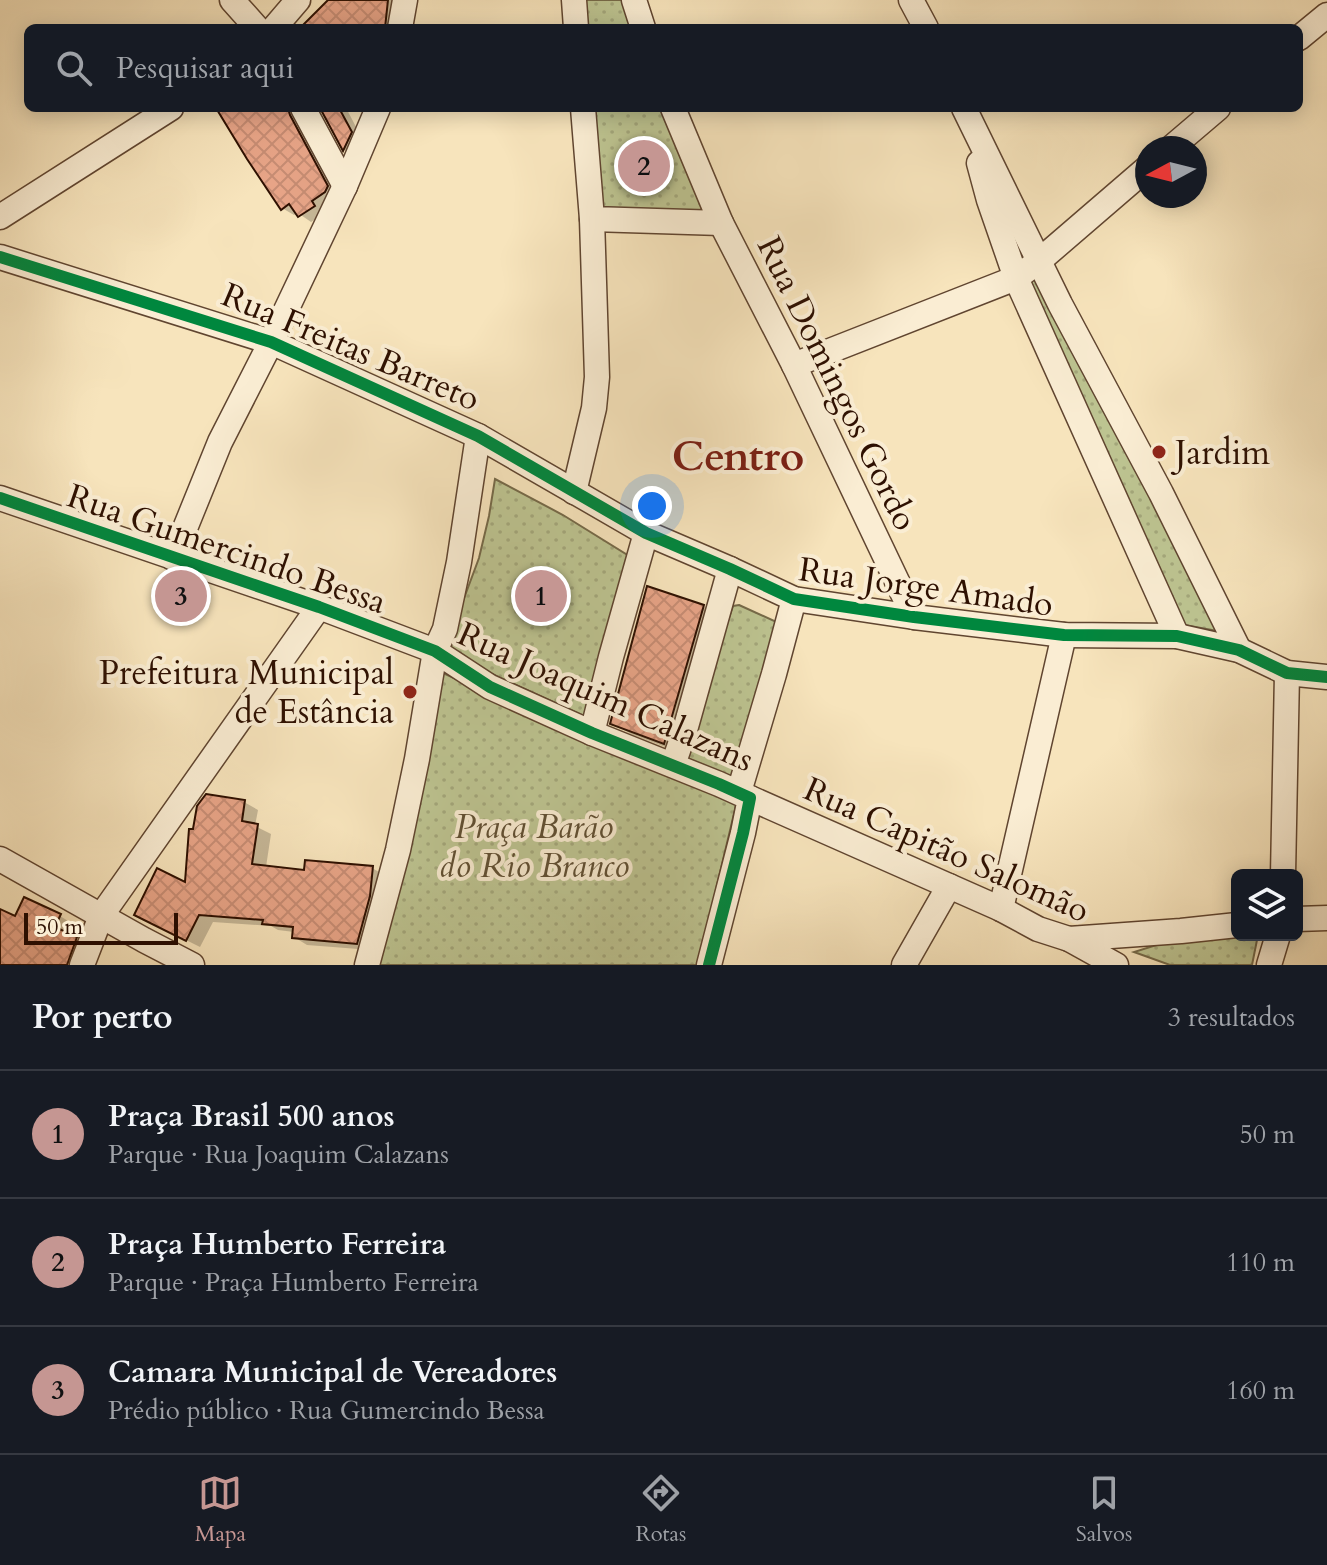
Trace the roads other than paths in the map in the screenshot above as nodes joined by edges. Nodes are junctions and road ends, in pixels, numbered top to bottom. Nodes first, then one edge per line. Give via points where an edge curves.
1 (232, 0) edge
2 (298, 0) edge
3 (405, 0) edge
4 (574, 0) edge
5 (634, 0) edge
6 (911, 0) edge
7 (1327, 15) edge
8 (253, 24) edge
9 (277, 24) edge
10 (401, 24) edge
11 (576, 24) edge
12 (642, 24) edge
13 (924, 24) edge
14 (1303, 35) edge
15 (165, 112) edge
16 (305, 112) edge
17 (376, 112) edge
18 (583, 112) edge
19 (675, 112) edge
20 (965, 112) edge
21 (966, 112) edge
22 (1213, 112) edge
23 (1185, 136) edge
24 (1135, 178) edge
25 (345, 186) junction
26 (0, 217) edge
27 (592, 219) junction
28 (721, 223) junction
29 (0, 257) edge
30 (1039, 261) junction
31 (1016, 278) junction
32 (271, 342) junction
33 (794, 365) junction
34 (478, 436) junction
35 (574, 492) junction
36 (0, 498) edge
37 (646, 533) junction
38 (173, 558) junction
39 (730, 569) junction
40 (794, 599) junction
41 (319, 607) junction
42 (914, 617) junction
43 (1064, 635) junction
44 (1177, 636) junction
45 (1239, 650) junction
46 (435, 651) junction
47 (1287, 673) junction
48 (1327, 677) edge
49 (592, 733) junction
50 (673, 765) junction
51 (744, 795) junction
52 (1, 859) edge
53 (1283, 869) edge
54 (949, 886) junction
55 (1001, 909) junction
56 (101, 916) junction
57 (1327, 918) edge
58 (1303, 919) edge
59 (1231, 926) edge
60 (1069, 939) junction
61 (1276, 941) edge
62 (82, 965) edge
63 (192, 965) edge
64 (367, 965) edge
65 (709, 965) edge
66 (904, 965) edge
67 (1116, 965) edge
68 (1269, 965) edge

1 - 8 street
2 - 9 street
3 - 10 street
4 - 11 street
5 - 12 street
6 - 13 street
7 - 14 street
15 - 26 street
16 - 25 street
17 - 25 street
18 - 27 street
19 - 28 street, Rua Domingos Gordo
20 - 31 street
21 - 30 street
22 - 23 street
24 - 30 street
25 - 32 street
27 - 28 street
27 - 35 street via 597,377
28 - 33 street, Rua Domingos Gordo
29 - 32 street, Rua Freitas Barreto
30 - 31 street
30 - 45 street
31 - 33 street
31 - 44 street
32 - 34 street, Rua Freitas Barreto
32 - 38 street via 220,442
33 - 42 street, Rua Domingos Gordo
34 - 35 street, Rua Freitas Barreto
34 - 46 street via 459,562
35 - 37 street, Rua Jorge Amado
36 - 38 street, Rua Gumercindo Bessa
37 - 39 street, Rua Jorge Amado
37 - 49 street
38 - 41 street, Rua Gumercindo Bessa
39 - 40 street, Rua Jorge Amado
39 - 50 street
40 - 42 street, Rua Jorge Amado
40 - 51 street
41 - 46 street, Rua Gumercindo Bessa
41 - 56 street
42 - 43 street, Rua Jorge Amado
43 - 44 street, Rua Jorge Amado
43 - 55 street
44 - 45 street, Rua Jorge Amado
45 - 47 street, Rua Jorge Amado
46 - 49 street, Rua Joaquim Calazans via 490,687
46 - 64 street, Rua Joaquim Calazans via 398,850
47 - 48 street, Rua Jorge Amado
47 - 53 street
49 - 50 street, Rua Joaquim Calazans
50 - 51 street, Rua Joaquim Calazans
51 - 54 street, Rua Capitão Salomão
51 - 65 street, Rua Joaquim Calazans via 740,847
52 - 56 street
54 - 55 street, Rua Capitão Salomão
54 - 66 street
55 - 60 street, Rua Capitão Salomão
56 - 62 street
56 - 63 street
57 - 58 street
59 - 60 street
60 - 67 street, Rua Capitão Salomão
61 - 68 street

